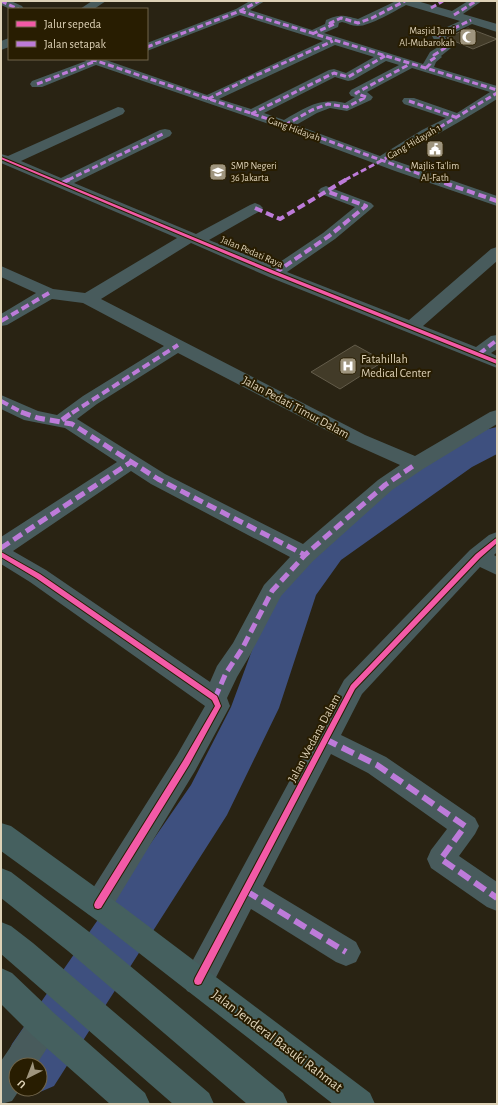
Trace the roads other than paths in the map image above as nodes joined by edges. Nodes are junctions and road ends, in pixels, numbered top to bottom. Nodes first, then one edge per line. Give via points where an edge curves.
1 (1, 1) edge
2 (100, 1) edge
3 (259, 1) edge
4 (405, 1) edge
5 (443, 1) edge
6 (476, 1) edge
7 (18, 8) edge
8 (88, 8) edge
9 (431, 8) junction
10 (240, 11) junction
11 (454, 15) junction
12 (471, 20) junction
13 (497, 28) edge
14 (312, 34) junction
15 (333, 40) junction
16 (148, 47) edge
17 (385, 56) junction
18 (99, 60) edge
19 (410, 64) junction
20 (426, 68) junction
21 (37, 84) dead end
22 (497, 90) edge
23 (497, 93) edge
24 (208, 99) junction
25 (409, 101) dead end
26 (118, 111) dead end
27 (251, 114) junction
28 (453, 120) junction
29 (285, 125) junction
30 (166, 133) dead end
31 (5, 159) edge
32 (381, 161) junction
33 (62, 183) junction
34 (326, 192) dead end
35 (497, 201) edge
36 (255, 208) dead end
37 (194, 239) junction
38 (497, 252) edge
39 (1, 272) edge
40 (275, 273) junction
41 (49, 293) junction
42 (88, 299) junction
43 (1, 322) edge
44 (412, 327) junction
45 (497, 340) edge
46 (178, 345) junction
47 (479, 354) junction
48 (497, 362) edge
49 (1, 401) edge
50 (497, 416) edge
51 (62, 420) junction
52 (131, 462) junction
53 (416, 464) junction
54 (1, 548) edge
55 (1, 554) edge
56 (491, 554) edge
57 (305, 555) junction
58 (216, 698) junction
59 (325, 739) junction
60 (1, 835) edge
61 (1, 881) edge
62 (246, 891) junction
63 (497, 898) edge
64 (105, 910) junction
65 (12, 944) edge
66 (346, 952) dead end
67 (192, 977) junction
68 (1, 983) edge
69 (46, 1027) junction
70 (22, 1057) edge
71 (8, 1078) edge
72 (1, 1090) edge
73 (190, 1097) edge
74 (134, 1104) edge
75 (272, 1104) edge
76 (360, 1104) edge

1 - 7 street
2 - 8 street
3 - 10 street
4 - 9 street
4 - 14 street via 357,23 340,18 330,23 334,24
5 - 9 street
6 - 11 street
9 - 11 street
10 - 14 street
10 - 16 street
11 - 12 street
12 - 13 street
12 - 20 street via 438,36 445,48 434,55 436,57
14 - 15 street
15 - 17 street
15 - 24 street
17 - 19 street
17 - 27 street via 348,77 334,74
18 - 21 street
18 - 24 street, Gang Hidayah
19 - 20 street
19 - 29 street via 356,92 366,97 347,106 328,104
20 - 22 street
23 - 28 street, Gang Hidayah 1
24 - 27 street, Gang Hidayah
25 - 28 street
26 - 31 street
27 - 29 street, Gang Hidayah
28 - 32 street, Gang Hidayah 1
29 - 32 street, Gang Hidayah
30 - 33 street
31 - 33 street, Jalan Pedati Raya
32 - 35 street, Gang Hidayah
33 - 37 street, Jalan Pedati Raya
34 - 40 street via 366,206
36 - 37 street
37 - 40 street, Jalan Pedati Raya
37 - 42 street
38 - 44 street
39 - 41 street, Jalan Pedati Timur Dalam
40 - 44 street, Jalan Pedati Raya
41 - 42 street, Jalan Pedati Timur Dalam
41 - 43 street
42 - 46 street, Jalan Pedati Timur Dalam
44 - 47 street, Jalan Pedati Raya
45 - 47 street
46 - 51 street
46 - 53 street, Jalan Pedati Timur Dalam via 358,439
47 - 48 street, Jalan Pedati Raya
49 - 51 street via 29,416
50 - 53 street
51 - 52 street
52 - 54 street
52 - 57 street
53 - 57 street via 385,485
55 - 58 street via 38,576
56 - 59 street, Jalan Wedana Dalam via 353,687
57 - 58 street via 272,591 242,649 226,673
58 - 64 street via 218,706
59 - 62 street, Jalan Wedana Dalam
59 - 63 street via 376,765 466,826 441,859
60 - 64 main road, Jalan Jenderal Basuki Rahmat
61 - 75 main road via 78,941
62 - 66 street
62 - 67 street, Jalan Wedana Dalam
64 - 67 main road, Jalan Jenderal Basuki Rahmat
65 - 73 main road
67 - 76 main road, Jalan Jenderal Basuki Rahmat
68 - 69 main road
69 - 70 street
69 - 74 main road
71 - 72 street

